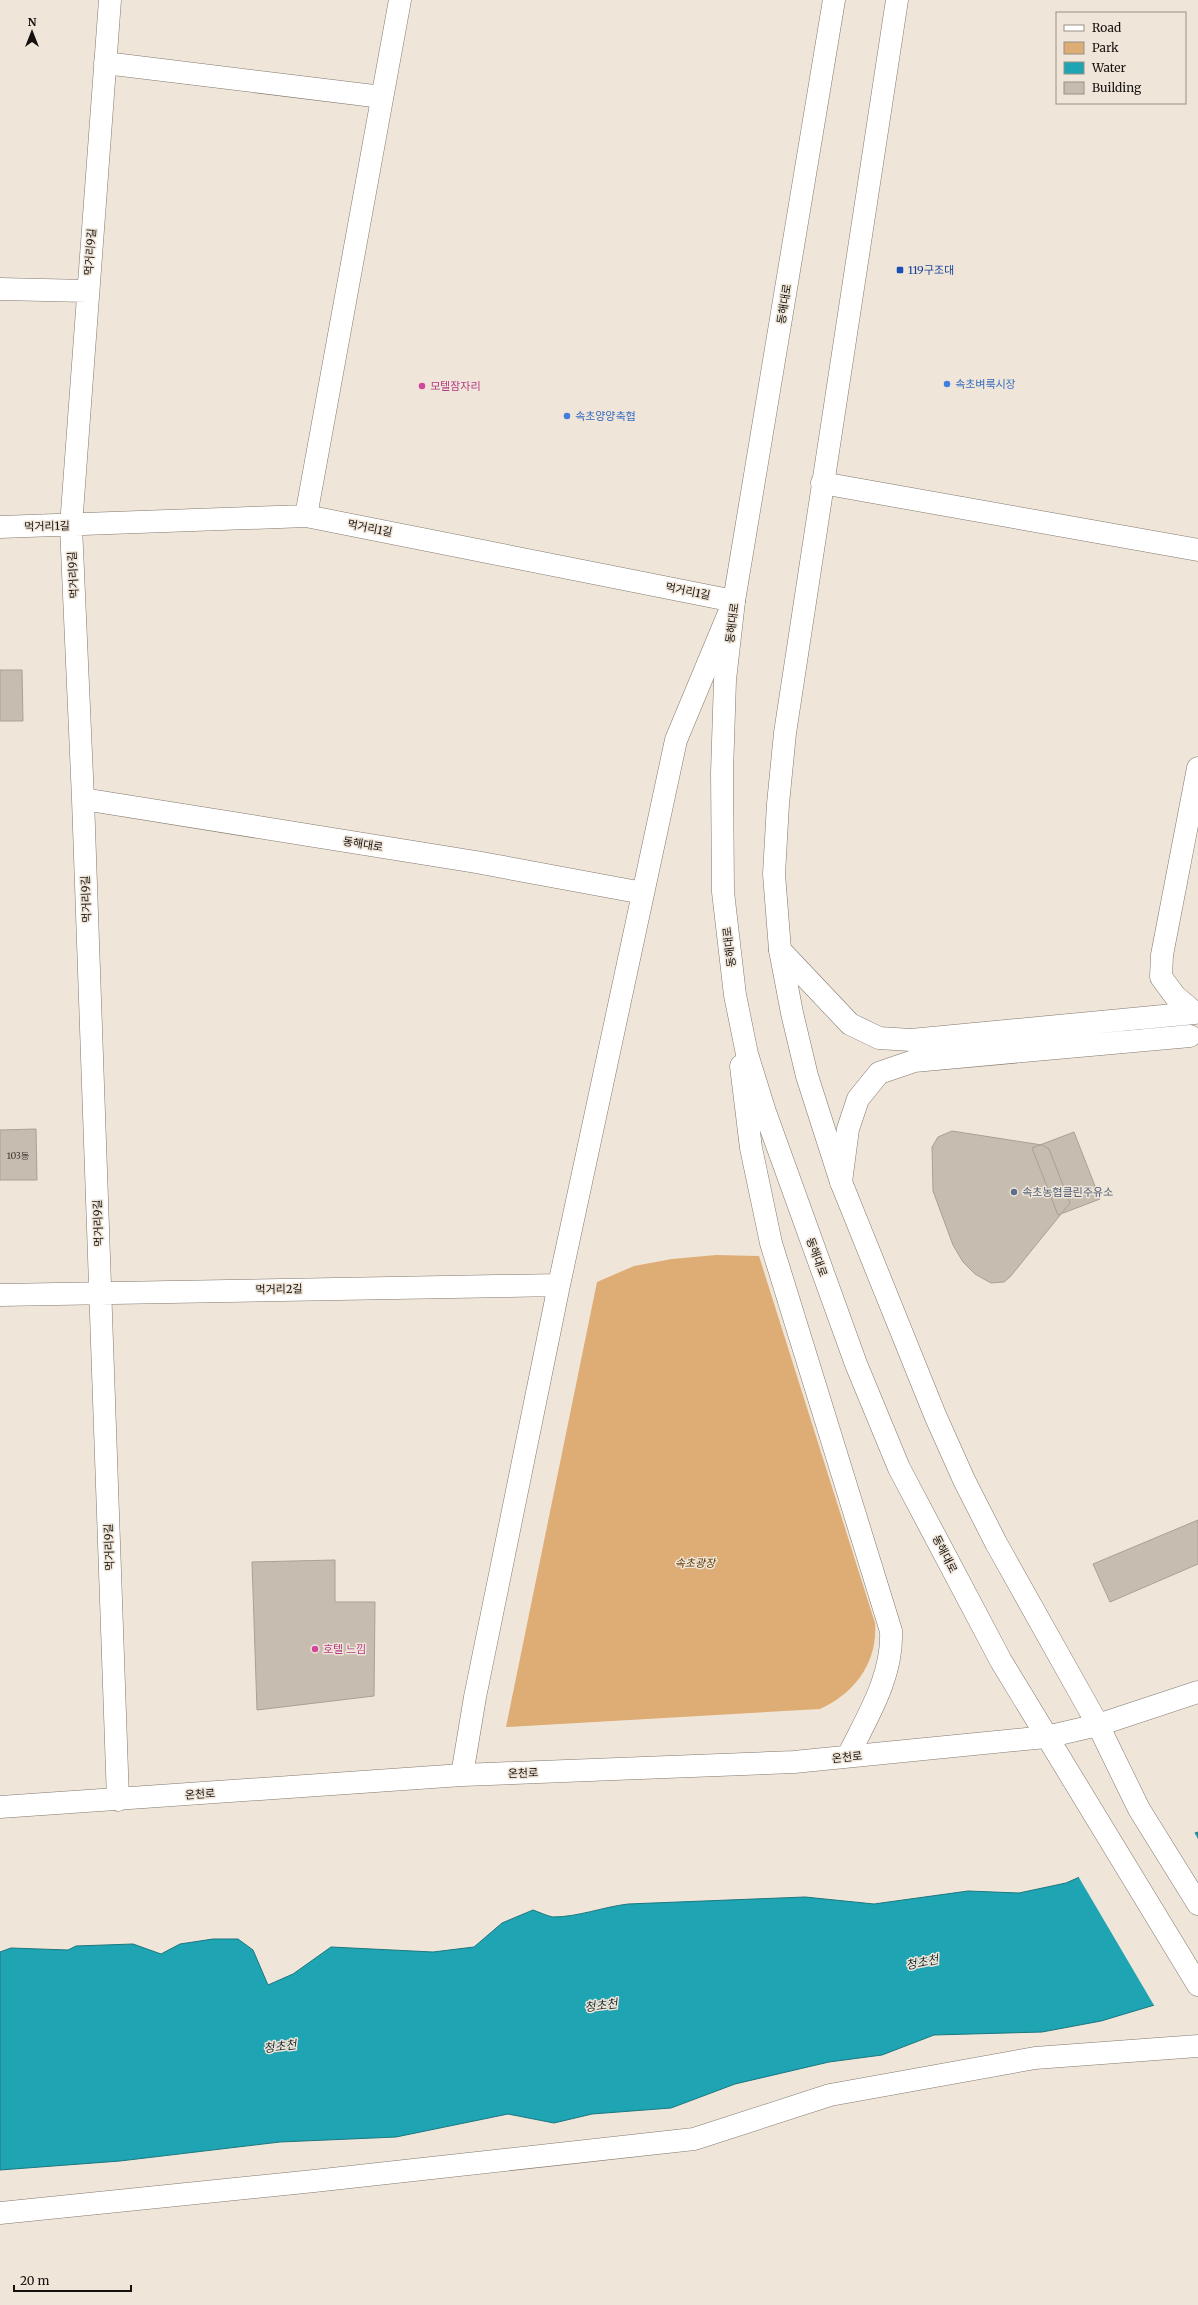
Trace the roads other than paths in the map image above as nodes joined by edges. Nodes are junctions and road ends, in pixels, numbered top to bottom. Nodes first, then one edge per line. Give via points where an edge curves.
1 (110, 0) edge
2 (400, 0) edge
3 (834, 0) edge
4 (897, 0) edge
5 (105, 64) junction
6 (382, 97) junction
7 (0, 289) edge
8 (87, 291) junction
9 (822, 483) junction
10 (306, 516) junction
11 (70, 526) junction
12 (0, 527) edge
13 (1198, 550) edge
14 (734, 601) junction
15 (1198, 768) edge
16 (83, 799) junction
17 (643, 893) junction
18 (780, 950) junction
19 (735, 995) junction
20 (1197, 1006) edge
21 (1194, 1037) edge
22 (841, 1182) junction
23 (559, 1284) junction
24 (100, 1292) junction
25 (0, 1295) edge
26 (1198, 1692) edge
27 (1098, 1725) junction
28 (1046, 1737) junction
29 (848, 1756) junction
30 (462, 1775) junction
31 (118, 1800) junction
32 (0, 1807) edge
33 (1198, 1904) edge
34 (1198, 1984) edge
35 (1198, 2046) edge
36 (0, 2213) edge

1 - 5 street, 먹거리9길
2 - 6 street
3 - 14 street, 동해대로
4 - 9 street
5 - 6 street
5 - 8 street, 먹거리9길
6 - 10 street
7 - 8 street
8 - 11 street, 먹거리9길
9 - 13 street
9 - 18 street via 778,804 774,874
10 - 11 street, 먹거리1길
10 - 14 street, 먹거리1길
11 - 12 street, 먹거리1길
11 - 16 street, 먹거리9길
14 - 17 street via 676,740
14 - 19 street, 동해대로 via 725,680 722,781 723,892
15 - 20 street via 1162,955 1161,977 1175,996
16 - 17 street, 동해대로 via 476,862
16 - 24 street, 먹거리9길
17 - 23 street
18 - 20 street via 850,1024 879,1038 911,1040
18 - 22 street via 807,1076
19 - 28 street, 동해대로 via 747,1054 765,1112 856,1364 896,1461 1001,1661
19 - 29 street via 750,1141 771,1243 891,1631 892,1649 885,1680
20 - 21 street
21 - 22 street via 914,1061 880,1073 858,1100 848,1129
22 - 27 street via 935,1415 964,1480 996,1543
23 - 24 street, 먹거리2길
23 - 30 street via 475,1697
24 - 25 street, 먹거리2길
24 - 31 street, 먹거리9길
26 - 27 street, 온천로
27 - 28 street, 온천로
27 - 33 street via 1139,1809
28 - 29 street, 온천로
28 - 34 street, 동해대로
29 - 30 street, 온천로 via 794,1762
30 - 31 street, 온천로
31 - 32 street, 온천로
35 - 36 street via 1035,2058 830,2095 694,2139 322,2181

